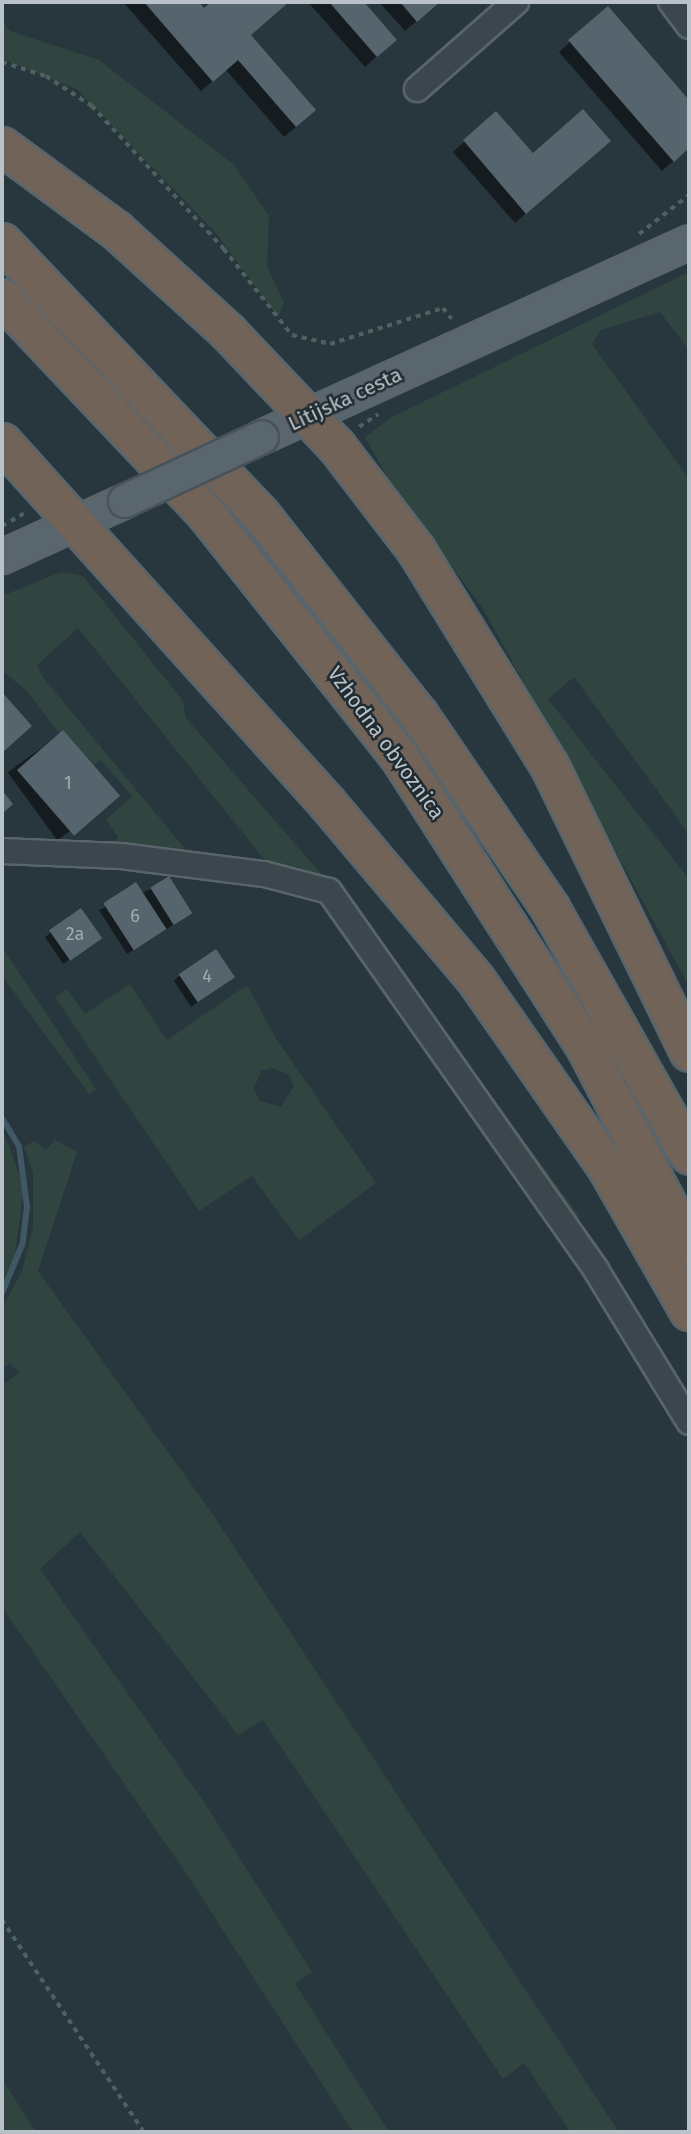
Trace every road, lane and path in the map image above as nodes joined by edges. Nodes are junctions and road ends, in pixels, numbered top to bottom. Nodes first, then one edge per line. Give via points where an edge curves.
1 (516, 2) edge
2 (671, 2) edge
3 (689, 26) edge
4 (2, 62) edge
5 (417, 89) dead end
6 (2, 146) edge
7 (689, 195) edge
8 (2, 242) edge
9 (629, 242) dead end
10 (689, 242) edge
11 (2, 298) edge
12 (452, 319) dead end
13 (308, 415) junction
14 (2, 442) edge
15 (22, 514) dead end
16 (73, 524) junction
17 (2, 526) edge
18 (2, 557) edge
19 (2, 850) edge
20 (689, 1052) edge
21 (689, 1155) edge
22 (689, 1247) edge
23 (689, 1311) edge
24 (689, 1422) edge
25 (2, 1920) edge
26 (144, 2132) edge

1 - 5 street
2 - 3 street
4 - 12 path via 46,76 92,106 224,249 276,322 292,335 330,344 443,309
6 - 13 highway via 177,282
7 - 9 path
8 - 21 highway, Vzhodna obvoznica via 261,515 411,705 550,908
10 - 13 main road, Litijska cesta
11 - 22 highway, Vzhodna obvoznica via 206,513 398,755 586,1048
13 - 16 main road, Litijska cesta, bridge
13 - 20 highway via 416,550 491,663 603,872
14 - 16 highway
15 - 17 path
16 - 18 main road, Litijska cesta
16 - 23 highway via 301,773 476,980 601,1158
19 - 24 street via 121,856 264,874 329,891 596,1269
25 - 26 path

